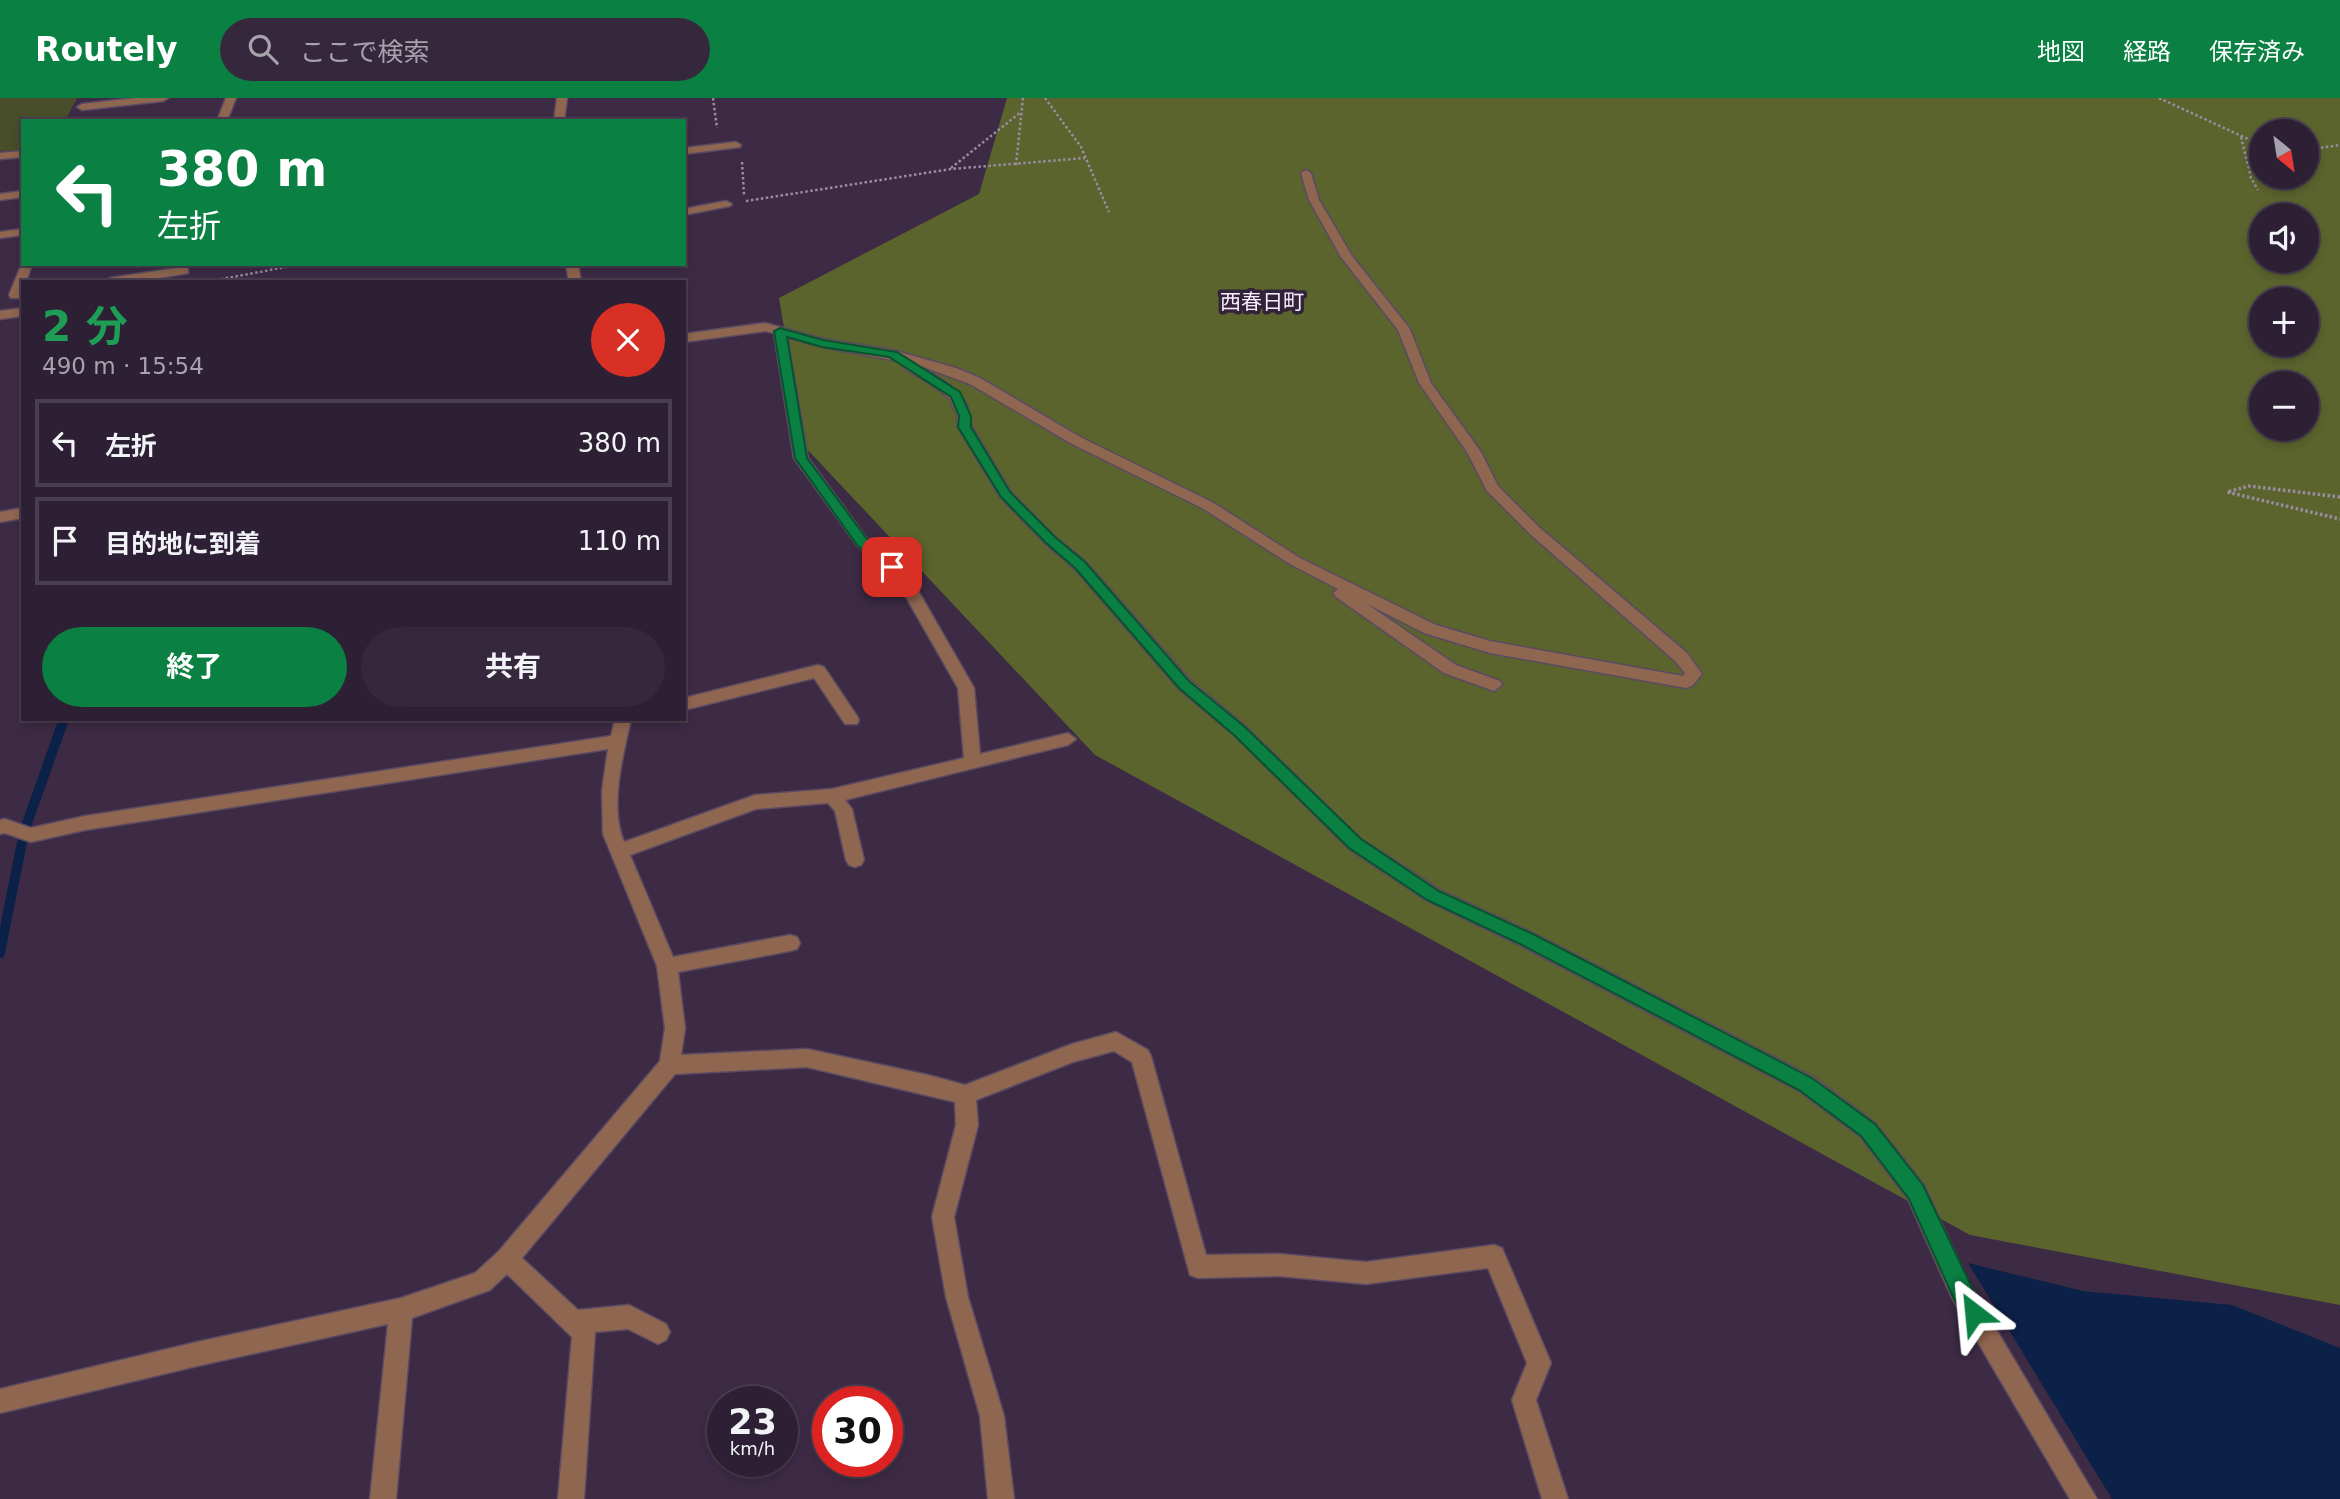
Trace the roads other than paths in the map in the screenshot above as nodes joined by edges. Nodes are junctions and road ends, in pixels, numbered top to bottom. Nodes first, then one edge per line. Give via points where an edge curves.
1 (163, 98) edge
2 (231, 98) edge
3 (562, 98) edge
4 (84, 102) edge
5 (76, 119) edge
6 (223, 119) edge
7 (559, 119) edge
8 (736, 145) dead end
9 (686, 151) edge
10 (21, 154) edge
11 (0, 156) edge
12 (1306, 173) dead end
13 (21, 194) edge
14 (0, 197) edge
15 (726, 204) road end
16 (686, 212) edge
17 (21, 232) edge
18 (0, 234) edge
19 (184, 271) dead end
20 (123, 280) edge
21 (0, 287) edge
22 (21, 289) edge
23 (21, 312) edge
24 (0, 315) edge
25 (780, 331) junction
26 (686, 338) edge
27 (892, 354) junction
28 (21, 513) edge
29 (0, 517) edge
30 (1299, 562) junction
31 (1494, 685) dead end
32 (686, 704) edge
33 (851, 720) dead end
34 (622, 721) edge
35 (1068, 738) dead end
36 (617, 741) junction
37 (973, 762) junction
38 (832, 796) junction
39 (0, 827) edge
40 (619, 850) junction
41 (855, 860) dead end
42 (790, 943) dead end
43 (667, 966) junction
44 (670, 1065) junction
45 (965, 1096) junction
46 (507, 1259) junction
47 (401, 1310) junction
48 (572, 1322) junction
49 (658, 1332) dead end
50 (0, 1401) edge
51 (383, 1499) edge
52 (571, 1499) edge
53 (1001, 1499) edge
54 (1555, 1499) edge
55 (2084, 1499) edge

1 - 4 street
2 - 6 street
3 - 7 street
4 - 5 street
8 - 9 street
10 - 11 street
12 - 30 street via 1325,219 1355,267 1404,329 1425,383 1474,452 1492,488 1681,657 1694,674 1686,682 1490,647 1430,629
13 - 14 street
15 - 16 street
17 - 18 street
19 - 20 street
21 - 22 street
23 - 24 street
25 - 26 street via 765,327
25 - 27 street via 822,344
25 - 37 street via 801,458 862,542 908,587 966,688
27 - 30 street via 975,381 1077,441 1207,505
27 - 55 street via 956,395 965,427 1005,494 1080,565 1184,684 1240,731 1355,844 1433,895 1806,1084 1868,1130 1916,1192 1960,1290
28 - 29 street
30 - 31 street via 1450,669
32 - 33 street via 818,671
34 - 36 street
35 - 37 street
36 - 39 street via 31,835
36 - 40 street via 610,817
37 - 38 street
38 - 40 street via 755,802
38 - 41 street via 843,808
40 - 43 street
42 - 43 street
43 - 44 street via 675,1028
44 - 45 street via 807,1058
44 - 46 street
45 - 53 street via 967,1125 943,1217 957,1297 992,1416
45 - 54 street via 1072,1053 1116,1041 1141,1056 1198,1267 1279,1265 1366,1273 1494,1256 1539,1363 1524,1400
46 - 47 street via 482,1282
46 - 48 street
47 - 50 street
47 - 51 street
48 - 49 street via 629,1317
48 - 52 street via 584,1332

